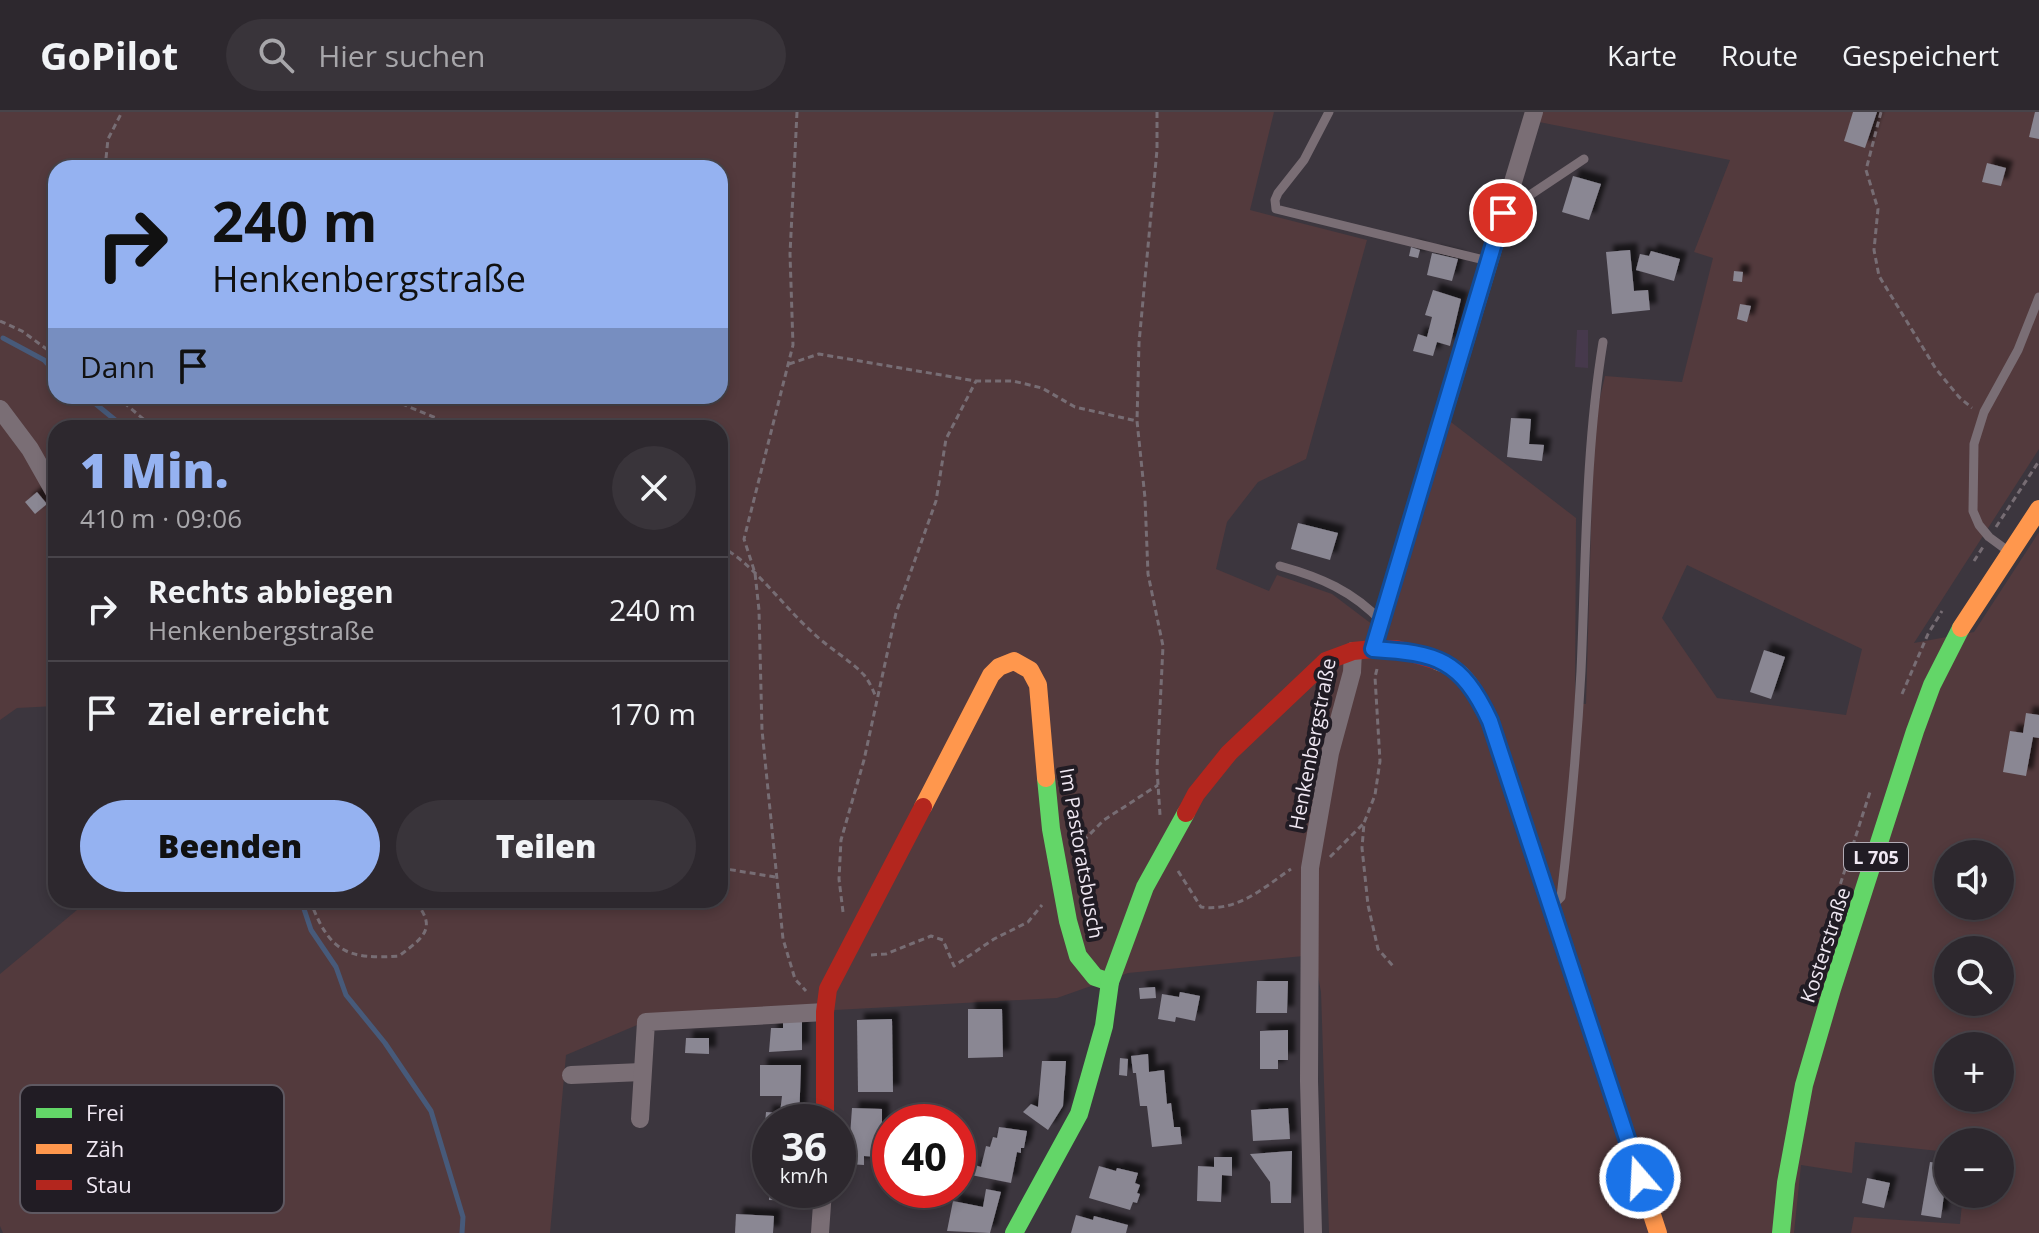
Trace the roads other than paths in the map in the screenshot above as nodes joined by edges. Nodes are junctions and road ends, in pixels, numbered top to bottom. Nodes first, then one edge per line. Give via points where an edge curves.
1 (1329, 112) edge
2 (1534, 112) edge
3 (1584, 159) dead end
4 (1503, 213) junction
5 (1488, 261) junction
6 (2039, 297) edge
7 (1603, 342) dead end
8 (0, 409) edge
9 (48, 481) edge
10 (2039, 509) edge
11 (2010, 553) junction
12 (1280, 566) dead end
13 (1382, 622) junction
14 (1377, 649) junction
15 (1353, 651) junction
16 (1551, 907) junction
17 (1110, 982) junction
18 (825, 1012) junction
19 (642, 1072) junction
20 (571, 1075) dead end
21 (825, 1104) edge
22 (640, 1119) dead end
23 (822, 1208) edge
24 (820, 1233) edge
25 (1014, 1233) edge
26 (1313, 1233) edge
27 (1658, 1233) edge
28 (1781, 1233) edge

1 - 5 lane via 1304,160 1278,193 1276,209
2 - 4 street
3 - 4 lane
4 - 5 street
5 - 13 street
6 - 11 lane via 1974,444 1973,511 1989,537
7 - 16 lane via 1588,462 1581,671 1567,848 1561,897
8 - 9 street
10 - 11 street, Kosterstraße / L 705
11 - 28 street, Kosterstraße / L 705 via 1956,637 1921,716 1797,1112
12 - 13 lane via 1334,583
13 - 14 street
14 - 15 street, Henkenbergstraße
14 - 16 street, Henkenbergstraße via 1397,649 1445,663 1473,688 1490,721
15 - 17 street, Im Pastoratsbusch via 1326,661 1229,753 1196,794 1145,887
15 - 26 street, Henkenbergstraße via 1310,868
16 - 27 street, Henkenbergstraße
17 - 18 street, Im Pastoratsbusch via 1095,977 1078,956 1057,863 1038,685 1028,666 1014,661 991,675 854,936 828,989
17 - 25 street via 1083,1105
18 - 19 street via 646,1022
18 - 21 street, Im Pastoratsbusch
19 - 20 street
19 - 22 street
23 - 24 street

